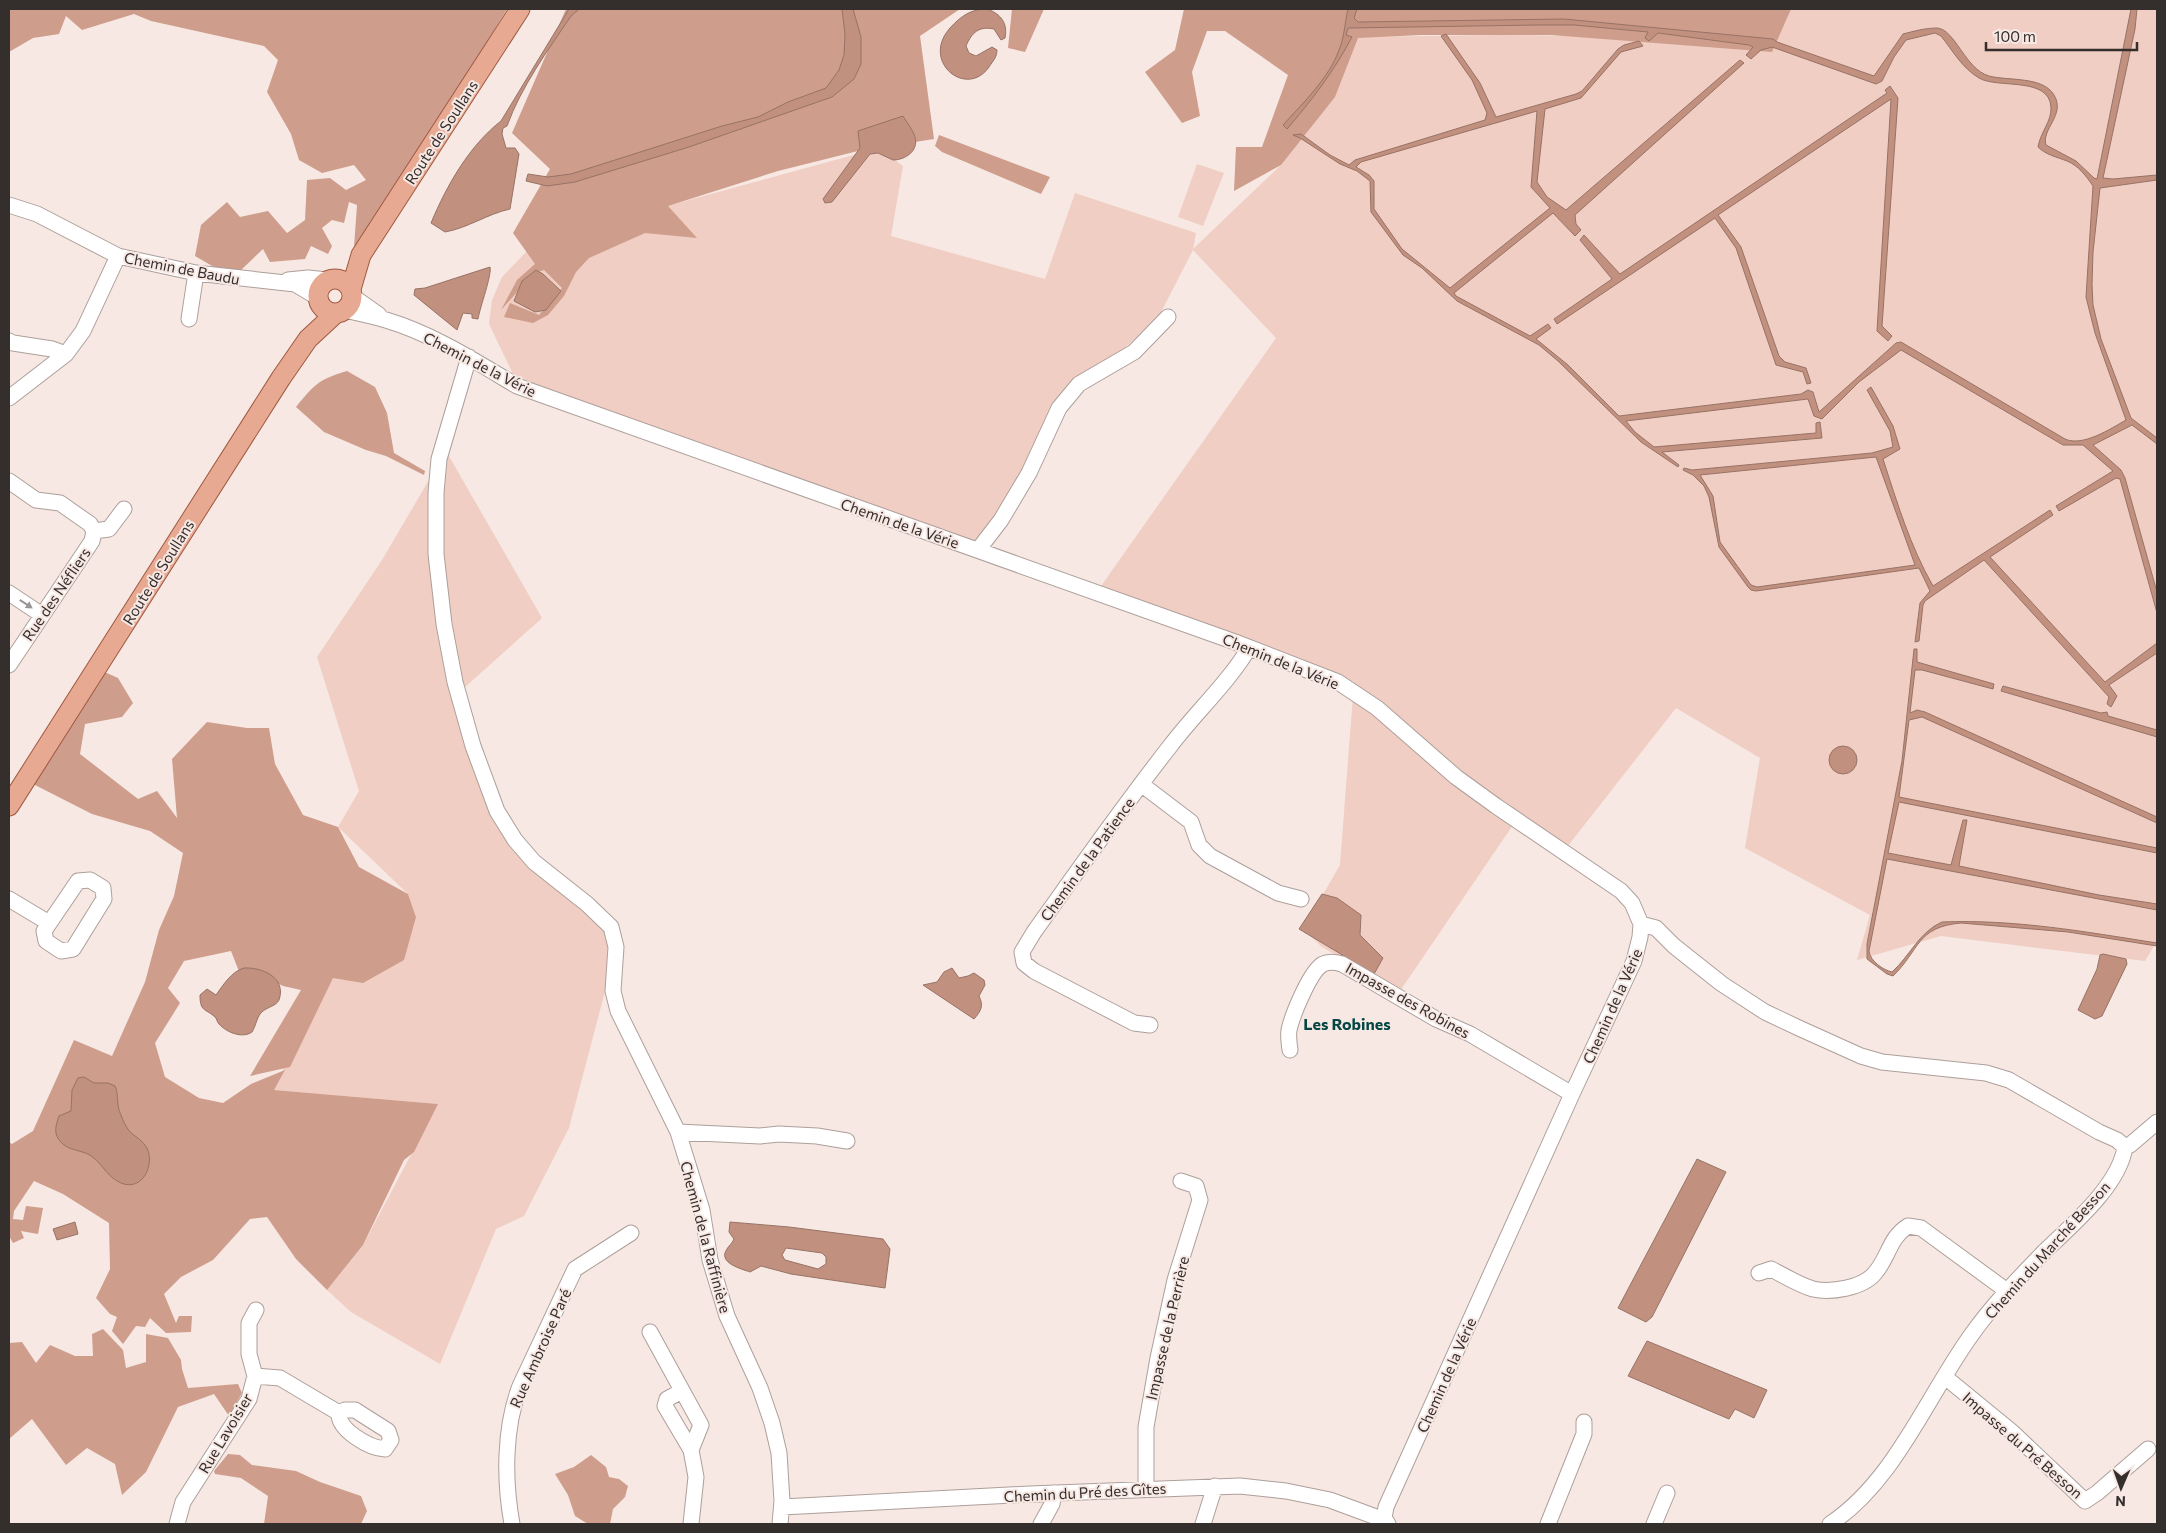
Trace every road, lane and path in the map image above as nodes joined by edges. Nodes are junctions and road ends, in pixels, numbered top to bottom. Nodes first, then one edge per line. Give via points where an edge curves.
1 (520, 9) edge
2 (9, 205) edge
3 (361, 255) junction
4 (118, 256) junction
5 (196, 273) junction
6 (330, 279) junction
7 (276, 282) junction
8 (318, 300) junction
9 (346, 302) junction
10 (1168, 317) dead end
11 (189, 319) dead end
12 (308, 339) junction
13 (9, 341) edge
14 (66, 354) junction
15 (469, 357) junction
16 (9, 398) edge
17 (9, 481) edge
18 (124, 509) dead end
19 (94, 531) junction
20 (978, 550) junction
21 (9, 593) edge
22 (42, 615) junction
23 (1249, 648) junction
24 (9, 665) edge
25 (1141, 784) junction
26 (9, 806) edge
27 (9, 899) edge
28 (1301, 899) dead end
29 (49, 923) junction
30 (1641, 924) junction
31 (1150, 1025) dead end
32 (1290, 1050) dead end
33 (1572, 1094) junction
34 (2157, 1122) edge
35 (678, 1132) junction
36 (847, 1141) dead end
37 (2125, 1147) junction
38 (1181, 1181) dead end
39 (631, 1233) dead end
40 (1759, 1273) dead end
41 (2006, 1290) junction
42 (256, 1310) dead end
43 (650, 1332) dead end
44 (255, 1376) junction
45 (1944, 1377) junction
46 (682, 1391) junction
47 (339, 1413) dead end
48 (1584, 1422) dead end
49 (2148, 1449) dead end
50 (691, 1450) junction
51 (1215, 1486) junction
52 (1146, 1489) junction
53 (1054, 1493) junction
54 (1667, 1493) dead end
55 (782, 1507) junction
56 (1386, 1521) edge
57 (177, 1524) edge
58 (512, 1524) edge
59 (692, 1524) edge
60 (780, 1524) edge
61 (1041, 1524) edge
62 (1203, 1524) edge
63 (1548, 1524) edge
64 (1654, 1524) edge
65 (1830, 1524) edge

1 - 3 main road, Route de Soullans
2 - 4 street, Chemin de Baudu via 37,214
3 - 6 main road, Route de Soullans
3 - 9 main road, Route de Soullans
4 - 5 street, Chemin de Baudu
4 - 14 street via 83,331
5 - 7 street, Chemin de Baudu
5 - 11 street
6 - 7 street, Chemin de Baudu
6 - 8 main road via 319,287
6 - 9 main road via 343,281
7 - 8 street, Chemin de Baudu via 295,284
8 - 9 main road via 325,310
8 - 12 main road, Route de Soullans
9 - 12 main road, Route de Soullans
9 - 15 street, Chemin de la Vérie
10 - 20 street via 1134,352 1078,384 1060,408 1000,520
12 - 26 main road, Route de Soullans
13 - 14 street via 52,348
14 - 16 street
15 - 20 street, Chemin de la Vérie via 517,386
15 - 35 street, Chemin de la Raffinière via 439,459 436,493 436,554 455,682 496,811 534,862 611,927 616,947 613,991 618,1011
17 - 19 street, Rue des Néfliers via 36,500 60,502 90,524
18 - 19 street via 109,529
19 - 22 street, Rue des Néfliers via 92,541
20 - 23 street, Chemin de la Vérie
21 -> 22 street
22 - 24 street, Rue des Néfliers
23 - 25 street, Chemin de la Patience via 1240,664
23 - 30 street, Chemin de la Vérie via 1338,682 1378,708 1456,777 1621,891 1632,902
25 - 28 street via 1191,822 1199,846 1210,856 1278,893
25 - 31 street, Chemin de la Patience via 1023,948 1022,958 1034,971 1134,1023
27 - 29 street
29 - 29 street via 44,931 46,941 62,951 73,949 104,899 103,888 90,880 78,881
30 - 33 street, Chemin de la Vérie via 1634,961
30 - 37 street via 1656,928 1722,984 1765,1012 1801,1030 1882,1062 1986,1073 2009,1080
32 - 33 street, Impasse des Robines via 1292,1019 1311,978 1319,966 1333,962 1342,964 1436,1019 1470,1034
33 - 56 street, Chemin de la Vérie via 1386,1507
34 - 37 street
35 - 36 street via 780,1134
35 - 55 street, Chemin de la Raffinière via 702,1210 710,1260 726,1316 760,1388 772,1423 779,1453
37 - 41 street, Chemin du Marché Besson via 2112,1177 2093,1203
38 - 52 street, Impasse de la Perrière via 1196,1186 1200,1200 1175,1280 1158,1358 1146,1427
39 - 58 street, Rue Ambroise Paré via 575,1269 513,1403 507,1490
40 - 41 street via 1771,1269 1798,1283 1824,1290 1866,1282 1876,1273 1898,1233 1908,1226 1920,1228
41 - 45 street, Chemin du Marché Besson
42 - 44 street, Rue Lavoisier via 249,1323 249,1354
43 - 46 street
44 - 47 street via 280,1378
44 - 57 street, Rue Lavoisier via 249,1399 183,1502
45 - 49 street, Impasse du Pré Besson via 2011,1431 2084,1501
45 - 65 street, Chemin du Marché Besson via 1889,1464
46 - 50 street via 701,1425
46 - 50 street via 667,1399 665,1406
48 - 63 street via 1584,1434
50 - 59 street via 696,1477
51 - 52 street, Chemin du Pré des Gîtes
51 - 56 street, Chemin du Pré des Gîtes via 1250,1486 1330,1500
51 - 62 street
52 - 53 street, Chemin du Pré des Gîtes
53 - 55 street, Chemin du Pré des Gîtes
53 - 61 street
54 - 64 street
55 - 60 street, Chemin de la Raffinière

